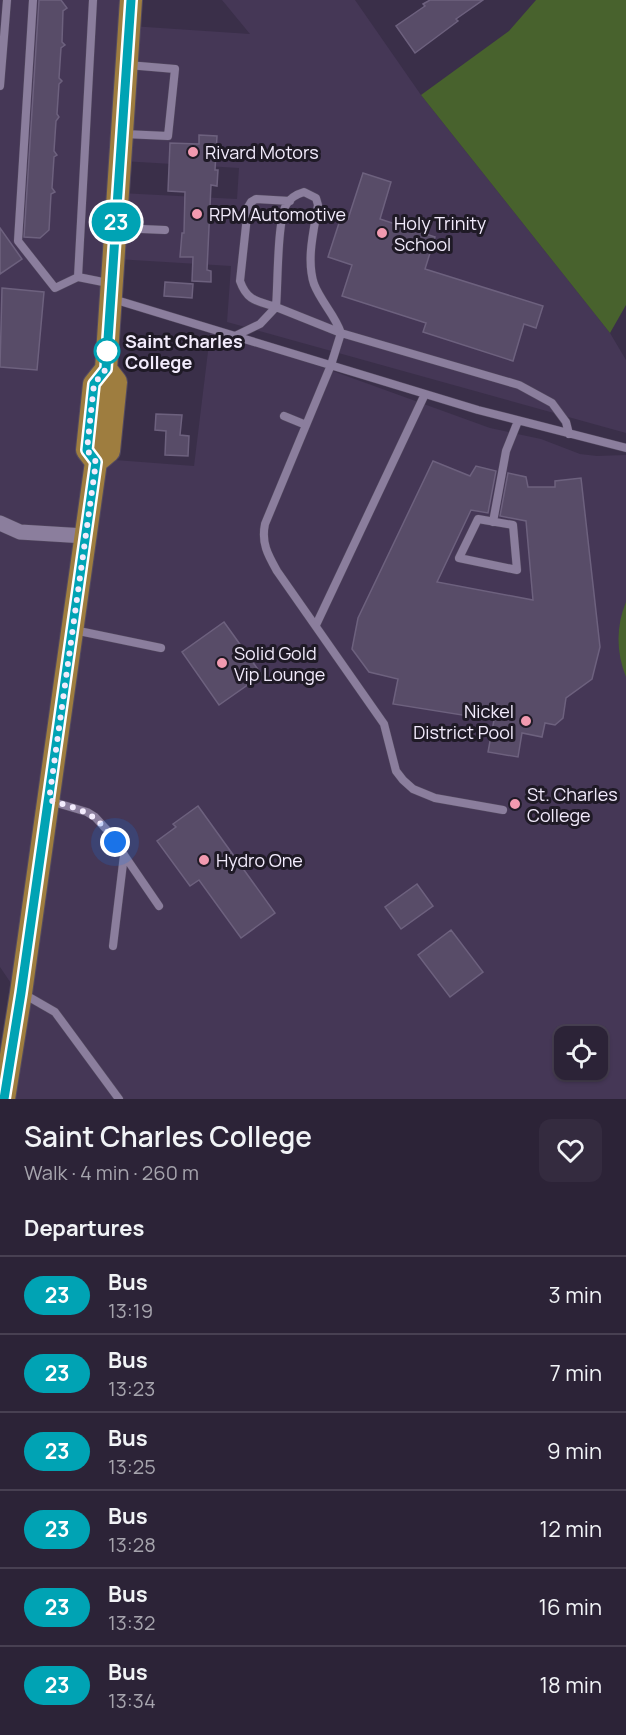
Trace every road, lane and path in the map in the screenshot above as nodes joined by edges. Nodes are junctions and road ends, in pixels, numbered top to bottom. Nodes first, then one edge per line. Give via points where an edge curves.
1 (7, 0) edge
2 (33, 0) edge
3 (93, 0) edge
4 (131, 0) edge
5 (127, 65) junction
6 (0, 86) edge
7 (122, 134) junction
8 (290, 201) junction
9 (116, 228) junction
10 (165, 230) dead end
11 (78, 277) junction
12 (112, 291) junction
13 (276, 307) junction
14 (341, 333) junction
15 (235, 336) junction
16 (331, 365) junction
17 (425, 394) junction
18 (284, 416) dead end
19 (518, 421) junction
20 (306, 425) junction
21 (569, 434) junction
22 (626, 448) edge
23 (493, 522) junction
24 (0, 523) edge
25 (85, 536) junction
26 (316, 625) junction
27 (73, 630) junction
28 (161, 648) dead end
29 (49, 800) junction
30 (503, 810) dead end
31 (124, 855) junction
32 (159, 906) dead end
33 (113, 946) dead end
34 (21, 993) junction
35 (5, 1052) edge
36 (4, 1099) edge
37 (119, 1099) edge

1 - 6 lane
2 - 11 lane via 18,241 55,288
3 - 11 lane
4 - 5 main road
5 - 7 main road
5 - 7 lane via 175,69 168,136
7 - 9 main road
8 - 13 lane via 281,232
8 - 13 lane via 256,199 248,207 246,222 240,281 244,292 255,301
8 - 14 lane via 304,192 316,198 310,268 314,284
9 - 10 lane
9 - 12 main road
11 - 12 lane
12 - 15 lane
12 - 25 main road via 106,369 116,382 109,451 96,462
13 - 14 lane
13 - 15 lane via 260,324
14 - 16 lane
14 - 21 lane via 519,385 552,403 566,422
15 - 16 lane
16 - 17 lane
16 - 20 lane
17 - 19 lane
17 - 26 lane
18 - 20 lane
19 - 21 lane
19 - 23 lane via 506,452
20 - 26 lane via 263,534 277,571
21 - 22 lane
23 - 23 lane via 478,519 459,558 517,570 513,525
24 - 25 street via 20,532
25 - 27 main road
26 - 30 lane via 384,724 396,771 403,780 435,798
27 - 28 lane
27 - 29 main road
29 - 31 lane via 95,817
29 - 34 main road
31 - 32 lane
31 - 33 lane
34 - 35 main road
34 - 37 lane via 55,1012
35 - 36 main road

